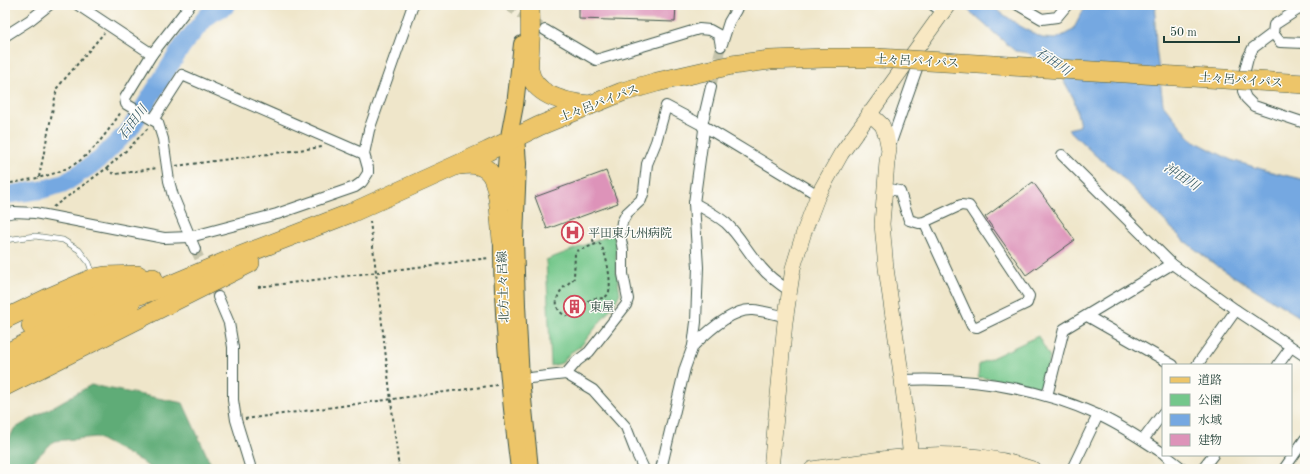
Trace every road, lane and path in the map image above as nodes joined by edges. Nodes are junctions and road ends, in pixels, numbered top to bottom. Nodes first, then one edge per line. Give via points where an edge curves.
1 (49, 5) edge
2 (78, 5) edge
3 (190, 5) edge
4 (413, 5) edge
5 (530, 5) edge
6 (738, 5) edge
7 (1018, 5) edge
8 (1067, 5) edge
9 (1305, 5) edge
10 (943, 7) edge
11 (110, 27) junction
12 (933, 28) junction
13 (545, 30) tunnel mouth
14 (1273, 33) junction
15 (5, 36) edge
16 (1305, 43) edge
17 (152, 54) junction
18 (1305, 77) edge
19 (1266, 82) junction
20 (1305, 84) edge
21 (711, 87) tunnel mouth
22 (1305, 90) edge
23 (127, 105) junction
24 (590, 105) junction
25 (869, 113) junction
26 (151, 119) junction
27 (1305, 123) edge
28 (702, 124) junction
29 (512, 136) junction
30 (342, 144) junction
31 (889, 150) junction
32 (364, 154) junction
33 (1062, 155) dead end
34 (458, 165) junction
35 (167, 167) junction
36 (107, 168) junction
37 (39, 177) junction
38 (5, 184) edge
39 (885, 188) junction
40 (818, 196) junction
41 (694, 203) junction
42 (362, 204) junction
43 (5, 214) edge
44 (44, 215) junction
45 (924, 222) junction
46 (190, 237) junction
47 (593, 239) dead end
48 (5, 240) edge
49 (594, 245) junction
50 (502, 248) junction
51 (195, 249) tunnel mouth
52 (1172, 264) junction
53 (375, 273) junction
54 (94, 278) junction
55 (168, 280) junction
56 (258, 287) dead end
57 (790, 291) junction
58 (218, 297) tunnel mouth
59 (582, 300) dead end
60 (589, 301) junction
61 (1236, 310) junction
62 (1087, 316) junction
63 (786, 317) junction
64 (5, 320) edge
65 (5, 339) edge
66 (693, 346) junction
67 (1291, 347) junction
68 (5, 354) edge
69 (1305, 356) edge
70 (1171, 364) edge
71 (1198, 364) edge
72 (1279, 364) edge
73 (5, 368) edge
74 (566, 374) junction
75 (902, 380) junction
76 (515, 381) junction
77 (5, 386) edge
78 (1047, 396) junction
79 (391, 400) junction
80 (1162, 414) edge
81 (1098, 415) junction
82 (236, 420) junction
83 (1305, 439) edge
84 (1144, 440) junction
85 (1162, 453) edge
86 (1167, 456) edge
87 (1212, 456) edge
88 (911, 463) edge
89 (251, 469) edge
90 (399, 469) edge
91 (518, 469) edge
92 (530, 469) edge
93 (644, 469) edge
94 (661, 469) edge
95 (771, 469) edge
96 (812, 469) edge
97 (888, 469) edge
98 (983, 469) edge
99 (1033, 469) edge
100 (1072, 469) edge
101 (1183, 469) edge
102 (1202, 469) edge
103 (1284, 469) edge

1 - 15 street
2 - 11 street
3 - 17 street
4 - 32 street via 369,130
5 - 24 highway via 529,70 534,81 541,90 550,95 565,101
5 - 29 main road, 北方土々呂線 via 522,44
6 - 13 street via 721,46 719,35 710,30 699,29 596,60
7 - 8 street via 1042,19 1056,17
9 - 14 street via 1274,25
10 - 12 street
11 - 17 street
11 - 37 path via 57,88
12 - 25 street
12 - 31 street via 912,80
14 - 16 street via 1280,42
14 - 27 street via 1253,48 1245,70 1243,91 1254,106
17 - 23 street via 124,98
18 - 19 highway
19 - 20 highway, 土々呂バイパス
19 - 22 highway
19 - 24 highway, 土々呂バイパス, bridge via 878,58 824,58 732,65 657,82
21 - 28 street
23 - 26 street
23 - 37 path via 90,151 72,166
24 - 29 highway, 土々呂バイパス
25 - 31 street via 882,125
25 - 40 street via 841,154
26 - 30 street via 182,75
26 - 35 street via 158,123
26 - 36 path via 145,132
28 - 40 street
28 - 41 street via 704,130
28 - 74 street via 666,106 648,164 641,200 626,213 622,222 620,235 628,299 626,305 589,352
29 - 34 highway, 土々呂バイパス
29 - 42 highway, 土々呂バイパス via 484,142
29 - 50 main road, 北方土々呂線 via 505,163
29 - 76 main road, 北方土々呂線 via 518,164
30 - 32 street
30 - 35 path
31 - 39 street
32 - 46 street via 368,173 355,187 277,214
33 - 52 street
34 - 42 highway, 土々呂バイパス
34 - 50 highway via 476,164 492,175 497,189
35 - 36 path via 116,174
35 - 46 street via 173,196
36 - 44 path
37 - 38 path
39 - 45 street via 900,192 910,220
39 - 75 street via 883,231 886,268
40 - 57 street via 793,268
41 - 57 street via 726,223 760,267
41 - 66 street via 698,267
42 - 53 path
42 - 55 highway via 288,226 228,248
42 - 77 highway
43 - 44 street via 14,212
44 - 46 street via 164,238
45 - 45 street via 972,326 977,327 1028,303 1029,296 969,206 960,205
46 - 51 street
47 - 49 path
48 - 54 lane via 35,236 63,240 79,250 89,263
49 - 60 path via 602,245 610,285 609,294
49 - 60 path via 575,253 574,278 559,292 557,302 559,312 568,317 577,316
50 - 53 path
50 - 76 main road, 北方土々呂線
52 - 61 street
52 - 62 street
53 - 56 path
53 - 79 path
54 - 55 highway via 145,275
54 - 64 highway
55 - 65 highway via 105,292
55 - 68 highway via 88,312
55 - 73 highway via 96,325
57 - 63 street
58 - 82 street via 229,322 234,347 233,400
59 - 60 path
61 - 67 street
61 - 71 street
62 - 70 street
62 - 78 street via 1064,329
63 - 66 street via 751,310 742,312 716,324
63 - 95 street
66 - 94 street via 685,368
67 - 69 street
67 - 72 street
74 - 76 street
74 - 93 street via 593,390 626,427
75 - 78 street via 941,379 996,384
75 - 88 street
76 - 79 path
76 - 91 main road, 北方土々呂線
76 - 92 main road, 北方土々呂線
78 - 81 street
79 - 82 path
79 - 90 path
80 - 84 street
81 - 84 street
81 - 100 street
82 - 89 street
83 - 103 street
84 - 85 street
86 - 101 street
87 - 102 street
88 - 96 street
88 - 97 street
88 - 98 street
88 - 99 street via 935,454 963,454 990,457

